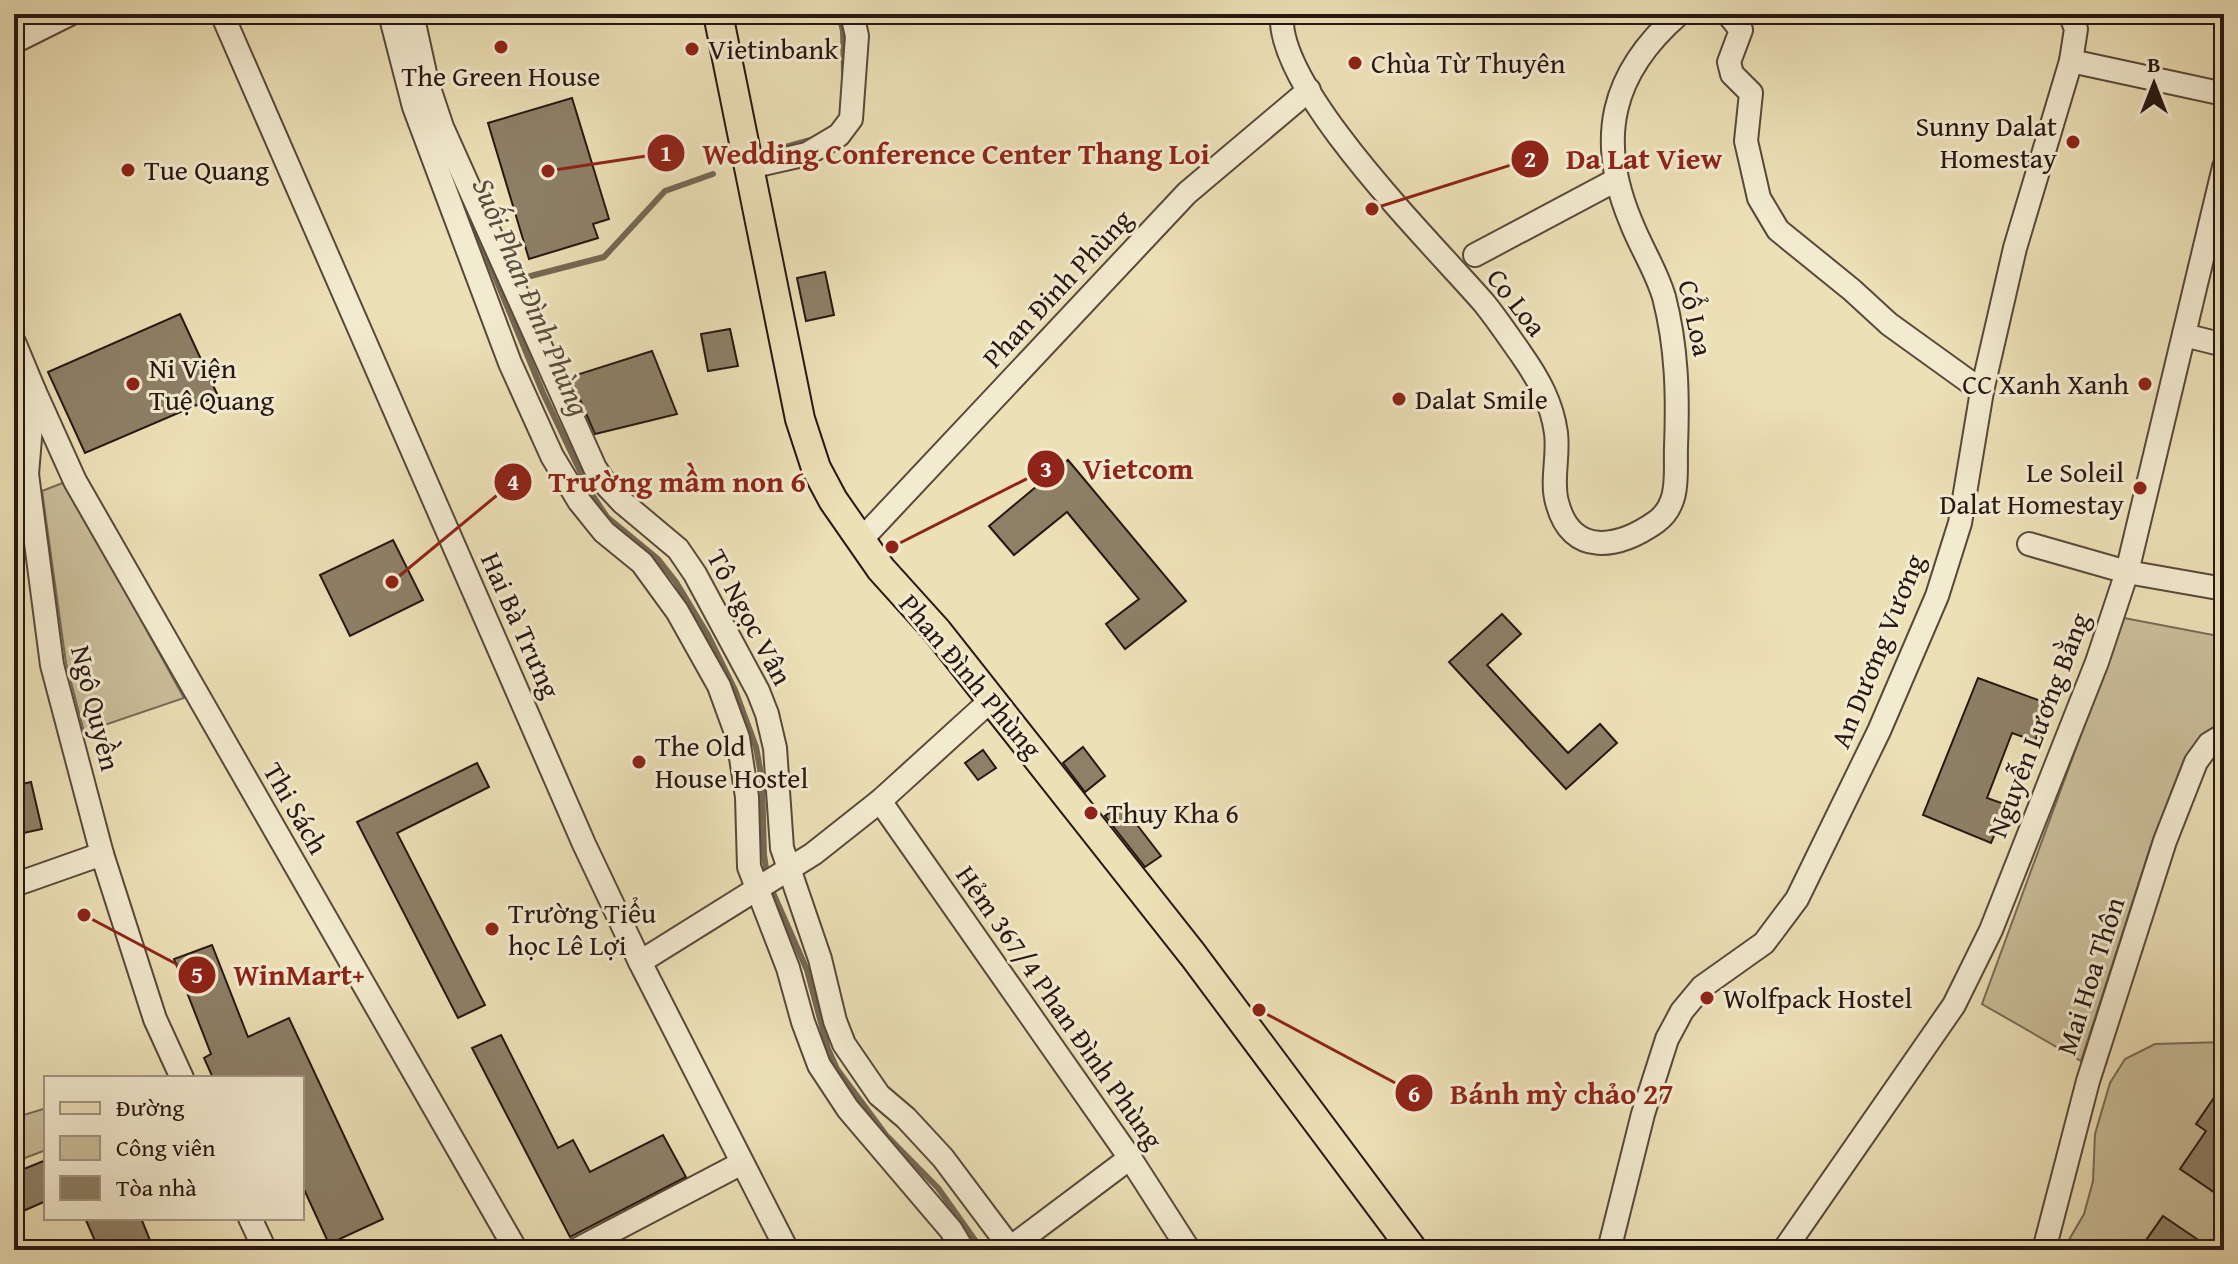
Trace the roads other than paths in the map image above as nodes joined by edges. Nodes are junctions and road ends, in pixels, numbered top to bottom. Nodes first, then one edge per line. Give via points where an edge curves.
1 (70, 14) edge
2 (222, 14) edge
3 (390, 14) edge
4 (412, 14) edge
5 (718, 14) edge
6 (852, 14) edge
7 (1282, 14) edge
8 (1679, 14) edge
9 (1728, 14) edge
10 (2070, 14) edge
11 (14, 42) edge
12 (2071, 61) junction
13 (1309, 90) junction
14 (2224, 94) edge
15 (750, 167) junction
16 (2224, 167) edge
17 (1616, 180) junction
18 (1475, 255) dead end
19 (2184, 335) junction
20 (14, 342) edge
21 (2224, 345) edge
22 (1982, 391) junction
23 (24, 392) edge
24 (861, 540) junction
25 (2029, 544) dead end
26 (2127, 572) junction
27 (2224, 589) edge
28 (990, 701) junction
29 (2224, 735) edge
30 (880, 801) junction
31 (102, 854) junction
32 (787, 871) junction
33 (14, 885) edge
34 (756, 891) junction
35 (640, 962) junction
36 (181, 1076) edge
37 (1130, 1158) junction
38 (742, 1163) junction
39 (251, 1220) edge
40 (1011, 1249) edge
41 (265, 1250) edge
42 (516, 1250) edge
43 (576, 1250) edge
44 (787, 1250) edge
45 (963, 1250) edge
46 (1189, 1250) edge
47 (1413, 1250) edge
48 (1609, 1250) edge
49 (1784, 1250) edge
50 (2044, 1250) edge

1 - 11 street
2 - 35 street, Hai Bà Trưng
3 - 34 street via 419,121 510,363 552,456 579,501 604,532 642,563 677,611 719,686 738,738 749,867
4 - 32 street, Tô Ngọc Vân via 442,127 595,468 622,502 678,549 758,691 775,748 780,841
5 - 15 main road, Phan Đình Phùng
6 - 15 street via 857,36 851,119 839,135 807,154
7 - 13 street, Co Loa via 1281,35
8 - 17 street via 1642,51 1619,99 1613,120
9 - 22 street via 1741,30 1729,62 1732,74 1751,93 1746,141 1759,198 1778,230 1889,324
10 - 12 street, An Dương Vương via 2076,29
12 - 14 street
12 - 22 street, An Dương Vương via 2015,248
13 - 17 street, Co Loa via 1361,166 1486,305 1531,369 1546,393 1556,432 1556,500 1565,525 1584,540 1609,545 1660,519 1673,502 1679,402 1664,297
13 - 24 street, Phan Đinh Phùng via 1187,193
15 - 24 main road, Phan Đình Phùng via 800,419 816,468
16 - 19 street, Nguyễn Lương Bằng
17 - 18 street
19 - 21 street
19 - 26 street, Nguyễn Lương Bằng
20 - 23 street, Ngô Quyền
22 - 48 street, An Dương Vương via 1960,523 1937,596 1879,731 1782,921 1764,943 1702,987 1667,1039
23 - 31 street, Ngô Quyền via 27,474 52,665
23 - 42 street, Thi Sách
24 - 28 main road, Phan Đình Phùng
25 - 26 street
26 - 27 street
26 - 49 street, Nguyễn Lương Bằng via 1991,930 1954,1005
28 - 30 street
28 - 47 main road, Phan Đình Phùng via 1201,964
29 - 50 street, Mai Hoa Thôn via 2196,762 2165,841 2088,1081
30 - 32 street
30 - 37 street, Hẻm 367/4 Phan Đình Phùng
31 - 33 street
31 - 36 street, Ngô Quyền via 155,1019
32 - 34 street
32 - 40 street, Tô Ngọc Vân via 844,1044 879,1095 943,1158
34 - 35 street
34 - 45 street via 819,1065 848,1109
35 - 38 street, Hai Bà Trưng
37 - 40 street
37 - 46 street, Hẻm 367/4 Phan Đình Phùng
38 - 43 street
38 - 44 street, Hai Bà Trưng
39 - 41 street

